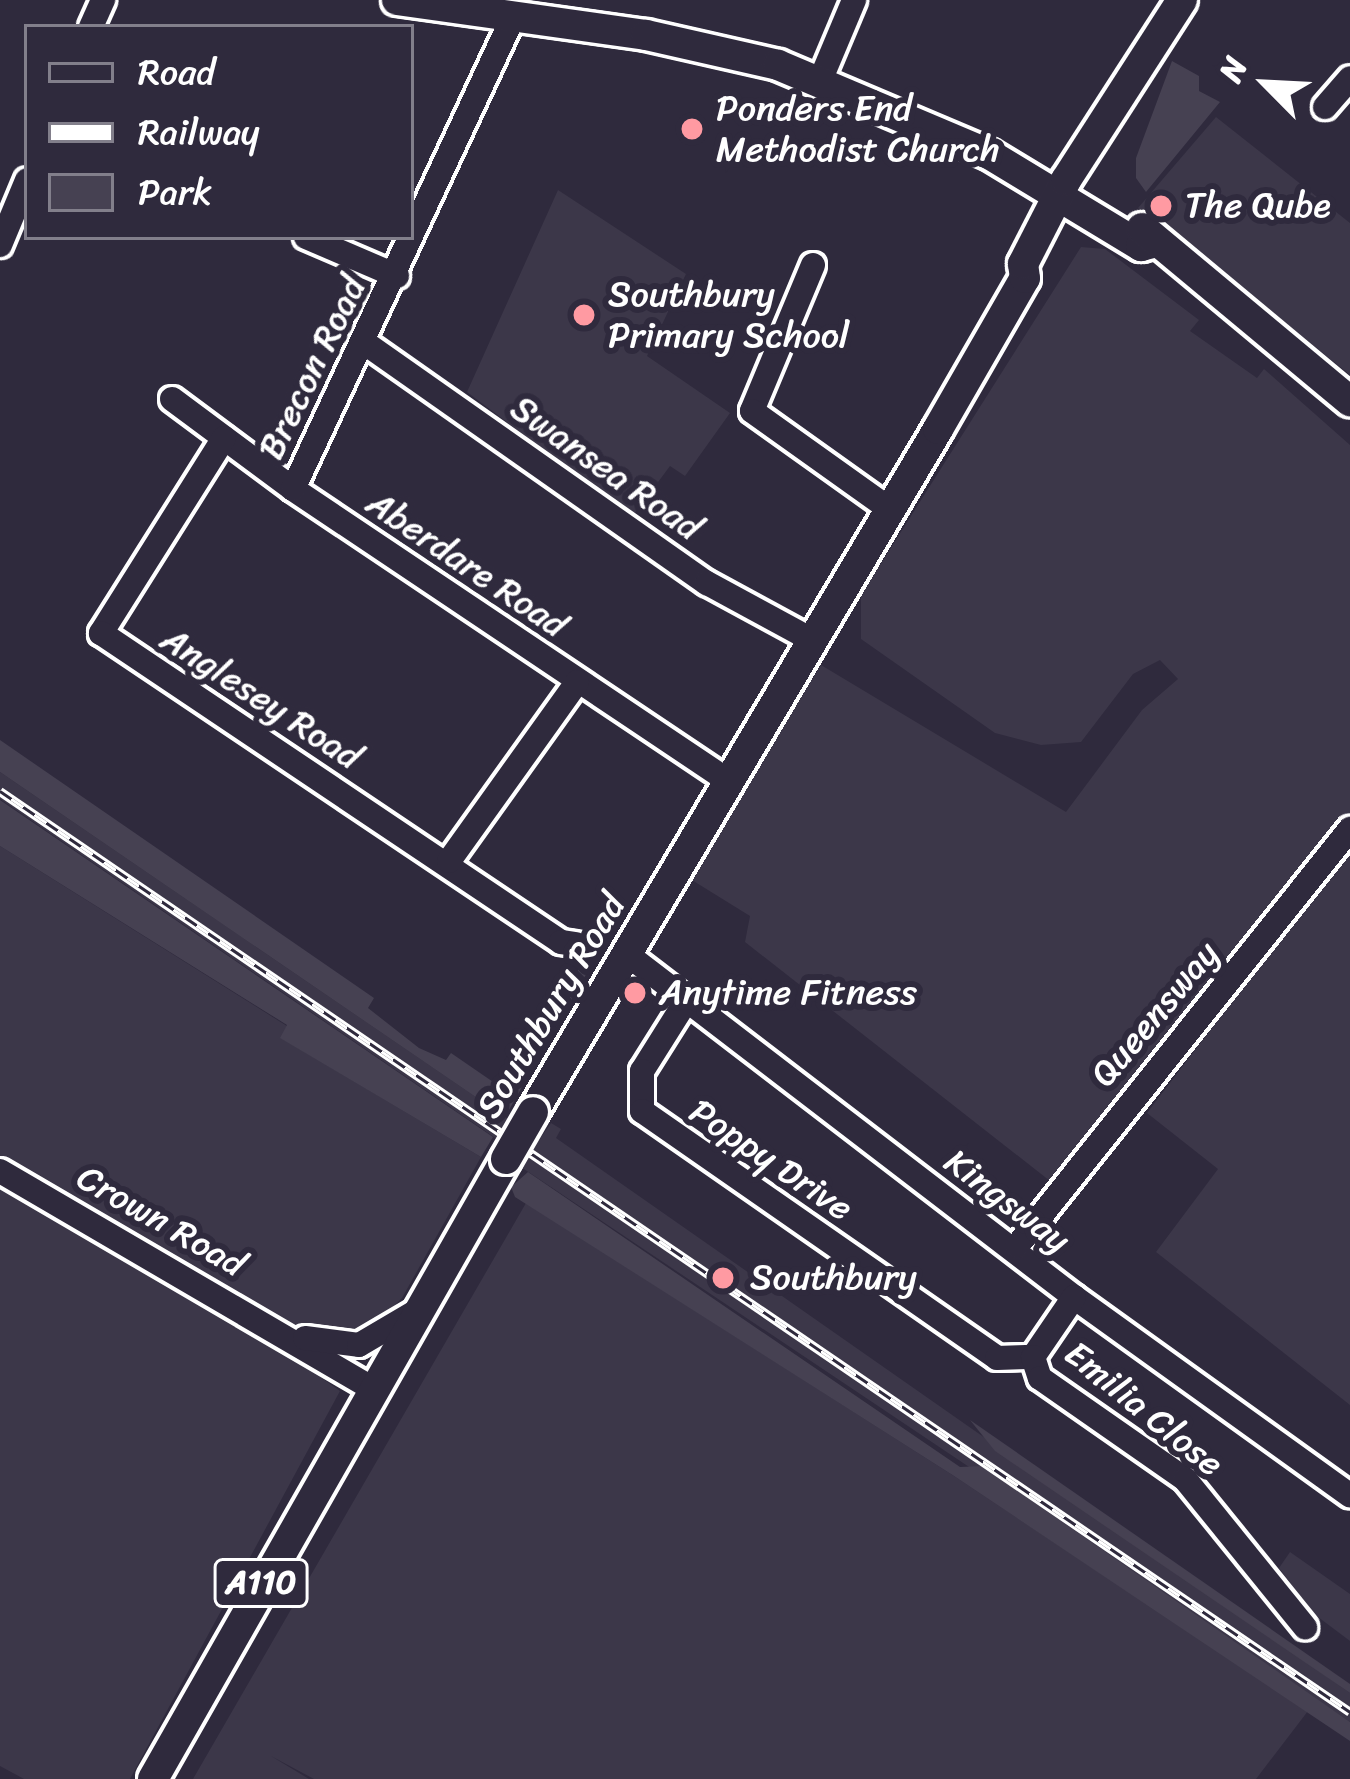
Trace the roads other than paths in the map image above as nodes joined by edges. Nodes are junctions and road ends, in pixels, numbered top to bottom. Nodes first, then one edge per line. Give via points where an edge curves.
1 (397, 0) edge
2 (854, 0) edge
3 (1182, 0) edge
4 (514, 15) junction
5 (1350, 78) edge
6 (820, 80) junction
7 (1324, 107) dead end
8 (24, 187) edge
9 (1070, 194) junction
10 (313, 240) edge
11 (0, 244) edge
12 (813, 265) dead end
13 (398, 276) junction
14 (365, 343) junction
15 (172, 399) dead end
16 (1350, 401) edge
17 (224, 438) junction
18 (293, 489) junction
19 (888, 508) junction
20 (812, 640) junction
21 (577, 682) junction
22 (727, 780) junction
23 (1350, 829) edge
24 (449, 861) junction
25 (576, 944) dead end
26 (628, 955) junction
27 (688, 998) junction
28 (0, 1171) edge
29 (1016, 1246) junction
30 (1074, 1297) junction
31 (423, 1305) junction
32 (285, 1334) junction
33 (326, 1346) junction
34 (1033, 1357) junction
35 (374, 1389) junction
36 (1350, 1495) edge
37 (1305, 1628) dead end
38 (153, 1779) edge

1 - 4 main road
2 - 6 street
3 - 9 main road, Southbury Road via 1119,109 1121,122
4 - 6 main road via 682,41
4 - 13 street, Brecon Road
5 - 7 street
6 - 9 main road
8 - 11 street
9 - 16 main road via 1141,246 1152,243
9 - 19 main road, Southbury Road via 1038,272 1024,278
10 - 13 street
12 - 19 street via 752,411
13 - 14 street, Brecon Road
14 - 18 street, Brecon Road
14 - 20 street, Swansea Road via 770,620
15 - 17 street, Aberdare Road
17 - 18 street, Aberdare Road
17 - 24 street, Anglesey Road via 101,633
18 - 21 street, Aberdare Road
19 - 20 main road, Southbury Road
20 - 22 main road, Southbury Road
21 - 22 street, Aberdare Road
21 - 24 street
22 - 26 main road, Southbury Road
23 - 29 street, Queensway
24 - 25 street, Anglesey Road via 561,942
26 - 27 street, Kingsway
26 - 31 main road, Southbury Road / A110, bridge
27 - 29 street, Kingsway
27 - 34 street, Poppy Drive via 642,1071 642,1111 997,1358
28 - 32 street, Crown Road
29 - 30 street, Kingsway
30 - 34 street, Emilia Close
30 - 36 street, Kingsway
31 - 33 street, Crown Road via 375,1339
31 - 35 main road, Southbury Road / A110
32 - 33 street, Crown Road
32 - 35 street, Crown Road
33 - 35 street, Crown Road via 364,1366
34 - 37 street, Emilia Close via 1040,1378 1185,1479
35 - 38 main road, Southbury Road / A110

